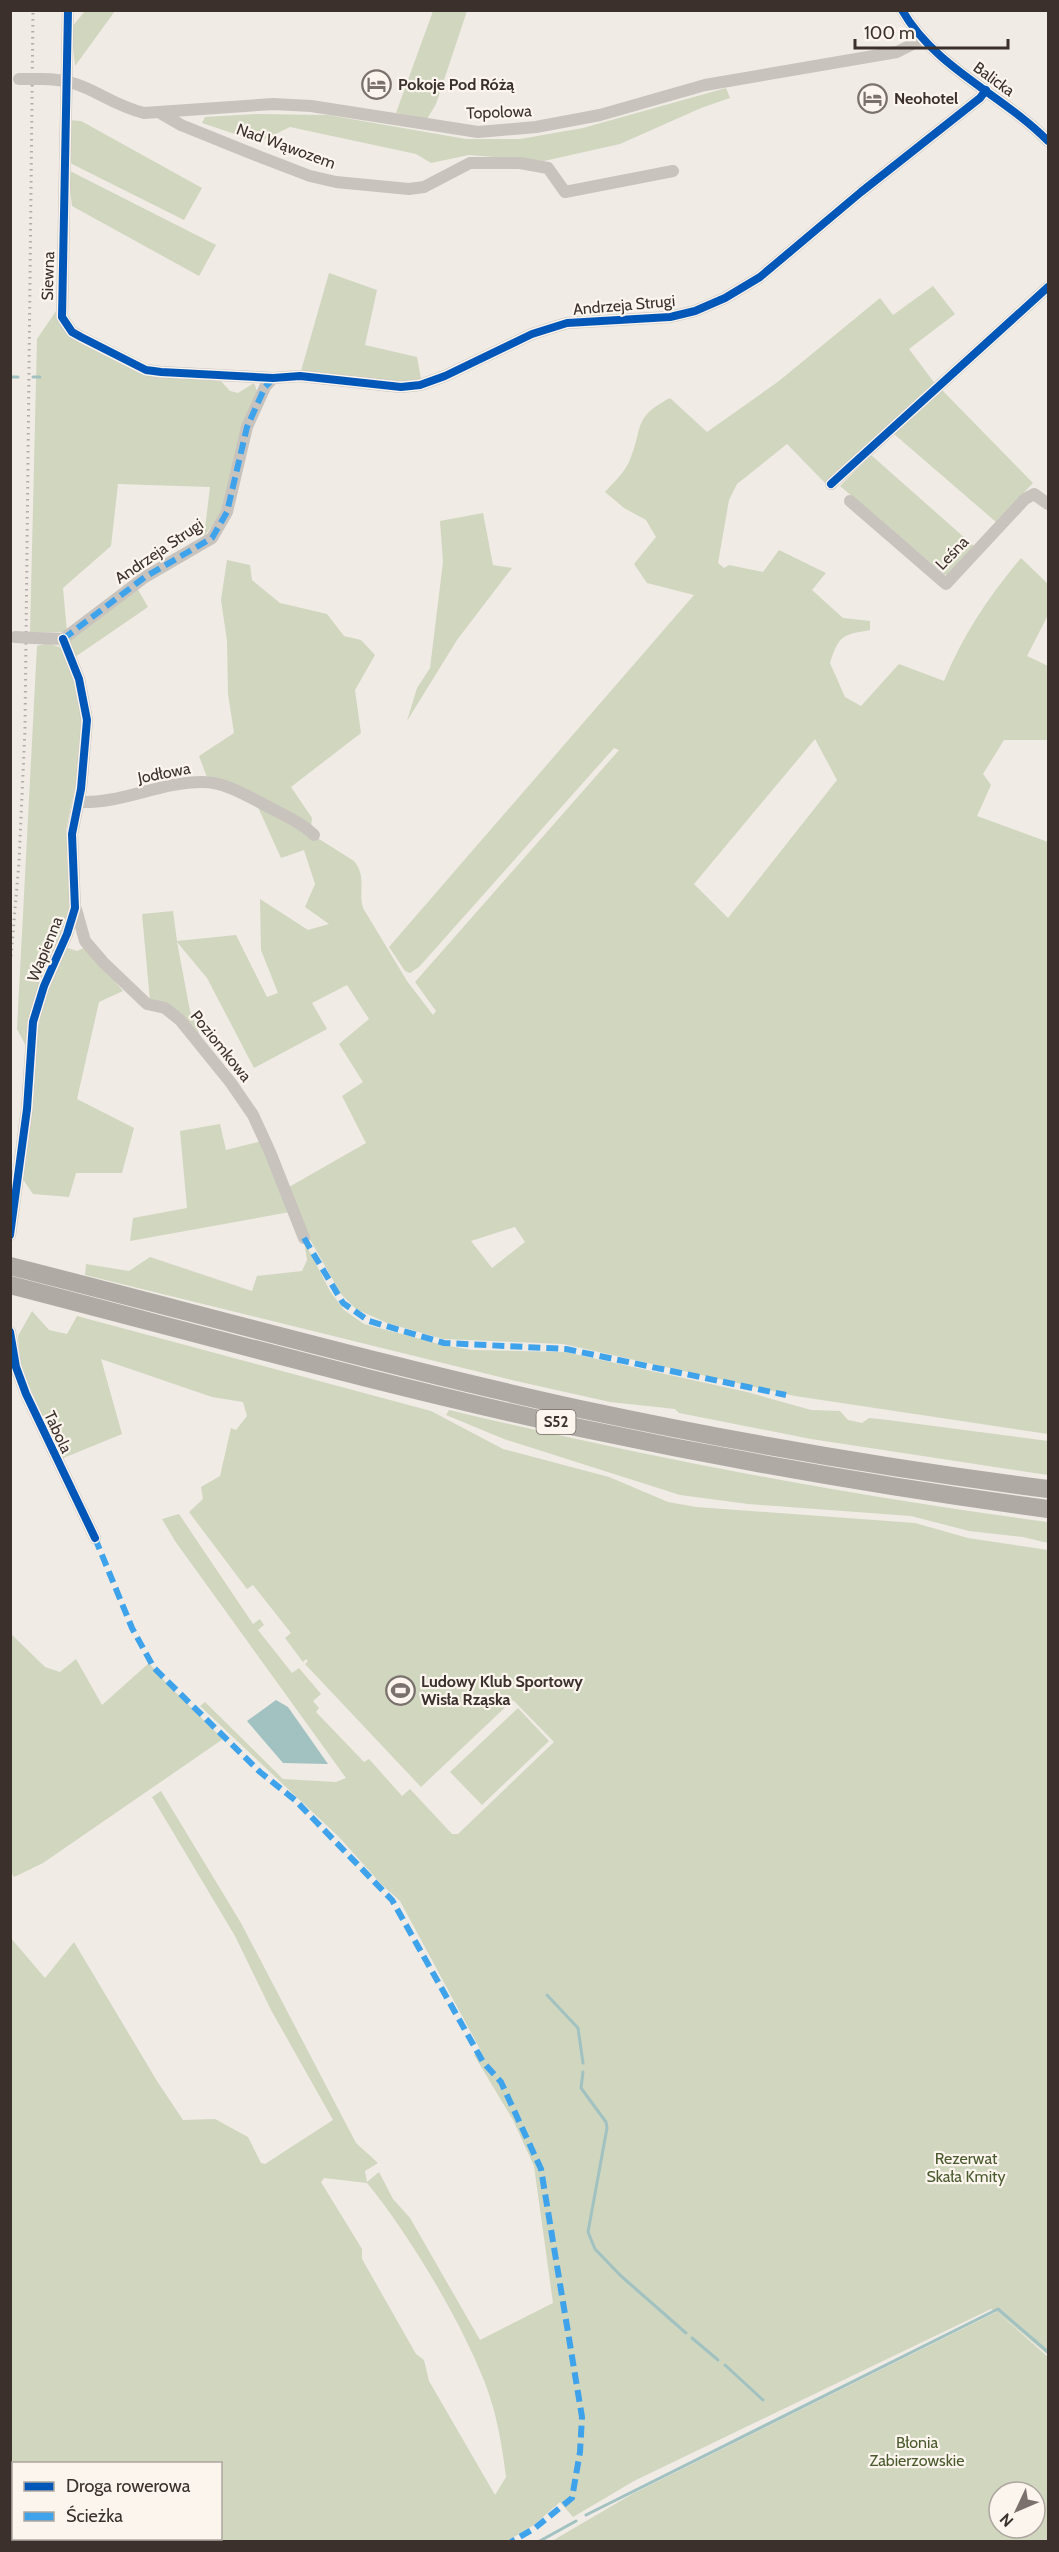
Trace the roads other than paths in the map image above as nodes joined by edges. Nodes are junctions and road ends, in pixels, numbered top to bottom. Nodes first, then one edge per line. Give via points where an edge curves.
1 (68, 10) edge
2 (902, 10) edge
3 (923, 39) junction
4 (15, 79) edge
5 (67, 80) junction
6 (986, 90) junction
7 (161, 113) junction
8 (1048, 141) edge
9 (673, 171) dead end
10 (1048, 287) edge
11 (273, 378) junction
12 (831, 484) dead end
13 (850, 501) dead end
14 (1048, 504) edge
15 (13, 637) edge
16 (63, 639) junction
17 (79, 802) junction
18 (314, 835) dead end
19 (75, 908) junction
20 (85, 940) junction
21 (64, 941) junction
22 (10, 1235) edge
23 (304, 1238) dead end
24 (10, 1266) edge
25 (10, 1285) edge
26 (10, 1332) edge
27 (1048, 1489) edge
28 (1048, 1509) edge
29 (95, 1538) dead end

1 - 5 street, Siewna
2 - 3 street, Balicka
3 - 6 street, Balicka
3 - 7 street, Topolowa via 897,52 705,85 600,115 536,128 478,132 311,106 273,104
4 - 5 street, Topolowa, bridge
5 - 7 street, Topolowa via 129,109
5 - 11 street, Siewna via 60,308 67,327 146,370
6 - 8 street, Balicka
6 - 11 street, Andrzeja Strugi via 760,277 695,311 670,317 567,323 532,334 420,385 401,387 300,376
7 - 9 street, Nad Wąwozem via 263,158 336,182 424,187 470,163 493,161 548,168 565,192
10 - 12 street
11 - 16 street, Andrzeja Strugi via 247,427 227,512 212,538 145,577
13 - 14 street, Leśna via 946,584 1025,499 1034,494
15 - 16 street, bridge
16 - 17 street, Wapienna via 79,679 87,720
17 - 18 street, Jodłowa via 105,802 160,789 212,783 240,792
17 - 19 street, Wapienna via 72,834
19 - 20 street, Poziomkowa
19 - 21 street, Wapienna
20 - 21 street
20 - 23 street, Poziomkowa via 127,988 147,1004 165,1008 180,1020 231,1083 270,1152
21 - 22 street, Wapienna via 33,1022 27,1110
24 - 27 highway, S52 via 579,1408 835,1458
25 - 28 highway, S52 via 578,1428 842,1478
26 - 29 street, Tabola via 26,1394

